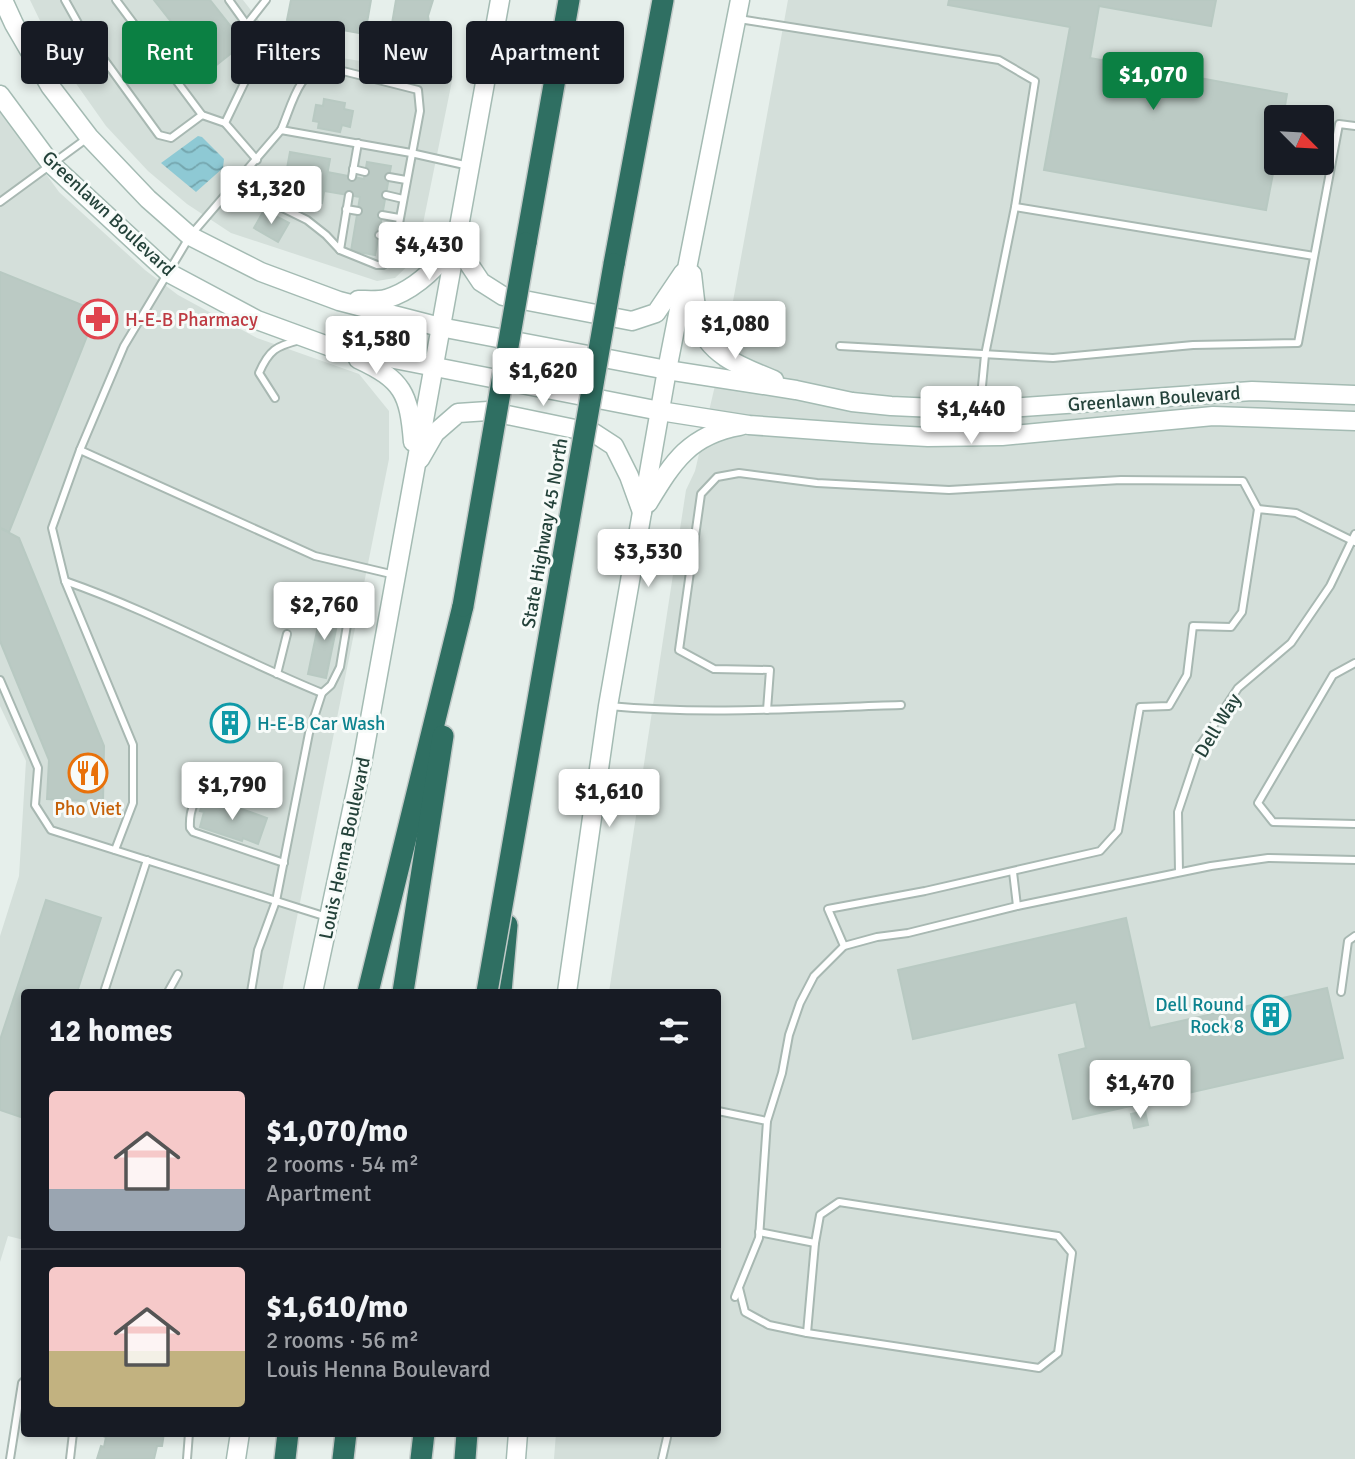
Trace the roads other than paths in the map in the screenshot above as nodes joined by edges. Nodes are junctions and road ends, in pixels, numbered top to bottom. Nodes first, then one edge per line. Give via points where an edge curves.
1 (3, 0) edge
2 (65, 0) edge
3 (116, 0) edge
4 (229, 0) edge
5 (266, 0) edge
6 (500, 0) edge
7 (569, 0) edge
8 (663, 0) edge
9 (740, 0) edge
10 (737, 19) junction
11 (245, 21) edge
12 (250, 21) edge
13 (244, 84) edge
14 (0, 95) edge
15 (202, 115) junction
16 (225, 123) junction
17 (1355, 126) edge
18 (281, 130) junction
19 (89, 137) junction
20 (358, 143) junction
21 (411, 153) junction
22 (257, 160) junction
23 (51, 164) junction
24 (469, 166) junction
25 (365, 172) dead end
26 (389, 177) dead end
27 (406, 180) junction
28 (236, 185) junction
29 (348, 195) dead end
30 (386, 195) dead end
31 (403, 199) junction
32 (0, 202) edge
33 (1015, 207) junction
34 (346, 209) junction
35 (358, 211) dead end
36 (382, 215) dead end
37 (399, 218) junction
38 (343, 229) junction
39 (354, 230) dead end
40 (379, 235) dead end
41 (190, 236) junction
42 (396, 238) junction
43 (455, 243) junction
44 (340, 250) junction
45 (1314, 256) junction
46 (690, 261) junction
47 (169, 273) junction
48 (338, 301) junction
49 (440, 327) junction
50 (306, 338) junction
51 (328, 346) junction
52 (840, 346) dead end
53 (985, 355) junction
54 (432, 367) junction
55 (667, 370) junction
56 (796, 390) junction
57 (1355, 395) edge
58 (275, 398) dead end
59 (980, 410) junction
60 (660, 411) junction
61 (1355, 421) edge
62 (749, 425) junction
63 (928, 437) junction
64 (80, 450) junction
65 (415, 467) junction
66 (1258, 509) junction
67 (642, 512) junction
68 (1355, 534) edge
69 (1354, 542) edge
70 (397, 576) junction
71 (65, 582) junction
72 (303, 594) dead end
73 (463, 606) junction
74 (287, 634) dead end
75 (1355, 663) edge
76 (277, 674) junction
77 (0, 680) edge
78 (322, 693) junction
79 (901, 705) dead end
80 (608, 706) junction
81 (766, 710) junction
82 (244, 795) dead end
83 (520, 800) junction
84 (1355, 824) edge
85 (115, 850) junction
86 (147, 860) junction
87 (1355, 860) edge
88 (284, 863) junction
89 (1013, 872) junction
90 (1179, 872) junction
91 (276, 901) junction
92 (1017, 906) junction
93 (328, 918) junction
94 (1355, 936) edge
95 (844, 946) junction
96 (178, 974) dead end
97 (105, 989) edge
98 (170, 989) edge
99 (252, 989) edge
100 (314, 989) edge
101 (369, 989) edge
102 (403, 989) edge
103 (488, 989) edge
104 (501, 989) edge
105 (566, 989) edge
106 (1341, 992) dead end
107 (721, 1112) edge
108 (767, 1121) junction
109 (759, 1232) junction
110 (816, 1243) junction
111 (739, 1288) junction
112 (735, 1297) dead end
113 (807, 1333) junction
114 (21, 1389) edge
115 (73, 1437) edge
116 (189, 1437) edge
117 (239, 1437) edge
118 (288, 1437) edge
119 (346, 1437) edge
120 (424, 1437) edge
121 (467, 1437) edge
122 (518, 1437) edge
123 (667, 1437) edge
124 (10, 1459) edge
125 (70, 1459) edge
126 (187, 1459) edge
127 (236, 1459) edge
128 (285, 1459) edge
129 (343, 1459) edge
130 (421, 1459) edge
131 (465, 1459) edge
132 (516, 1459) edge
133 (663, 1459) edge

1 - 19 main road, Greenlawn Boulevard via 50,86
2 - 15 lane via 159,135 171,138
3 - 15 lane
4 - 11 lane
5 - 12 lane
6 - 24 main road, Louis Henna Boulevard
7 - 73 highway, bridge
8 - 83 highway, State Highway 45 North, bridge
9 - 10 main road
10 - 33 lane via 999,60 1035,80
10 - 46 main road
13 - 16 lane
14 - 23 main road, Greenlawn Boulevard
15 - 16 lane
16 - 22 lane
17 - 45 lane via 1339,124
18 - 20 lane
18 - 21 lane via 307,74 327,67 418,90
18 - 22 lane
19 - 23 lane
19 - 41 main road, Greenlawn Boulevard
20 - 21 lane
20 - 25 lane via 352,173
21 - 24 lane
21 - 27 lane
22 - 28 lane
23 - 32 lane
23 - 47 main road, Greenlawn Boulevard
24 - 43 main road, Louis Henna Boulevard
26 - 27 lane
27 - 31 lane
28 - 41 lane
28 - 44 lane via 307,220
29 - 34 lane
30 - 31 lane
31 - 37 lane
33 - 45 lane
33 - 53 lane
34 - 35 lane
34 - 38 lane
36 - 37 lane
37 - 42 lane
38 - 39 lane
38 - 44 lane
40 - 42 lane
41 - 47 lane
41 - 48 main road, Greenlawn Boulevard via 261,272
42 - 44 lane via 393,256 383,265
43 - 46 main road via 481,282 503,296 632,321 656,313
43 - 48 main road via 435,270 412,286 385,299
43 - 49 main road, Louis Henna Boulevard
45 - 53 lane via 1298,343 1193,345 1054,358
46 - 55 main road
46 - 56 main road via 700,324 708,342 730,361
47 - 50 main road, Greenlawn Boulevard via 257,320
47 - 64 lane via 124,346
48 - 49 main road, Greenlawn Boulevard
49 - 54 main road, Louis Henna Boulevard
49 - 55 main road, Greenlawn Boulevard
50 - 51 main road, Greenlawn Boulevard
50 - 58 lane via 281,345 266,357 260,373
51 - 54 main road, Greenlawn Boulevard
51 - 65 main road via 385,372 403,392 411,417
52 - 53 lane
53 - 59 lane
54 - 60 main road, Greenlawn Boulevard
54 - 65 main road, Louis Henna Boulevard
55 - 56 main road, Greenlawn Boulevard
55 - 60 main road
56 - 59 main road, Greenlawn Boulevard via 878,405
57 - 59 main road, Greenlawn Boulevard via 1252,391
59 - 63 main road via 975,420 957,432
60 - 62 main road, Greenlawn Boulevard
60 - 67 main road
61 - 63 main road, Greenlawn Boulevard via 1213,416 1002,436
62 - 63 main road, Greenlawn Boulevard
62 - 67 main road via 727,429 689,447 671,465
64 - 70 lane via 315,556
64 - 71 lane via 52,528
65 - 67 main road via 435,433 458,413 488,411 594,433 614,446
65 - 70 main road, Louis Henna Boulevard
66 - 69 lane via 1296,513
66 - 81 lane via 1243,481 1121,480 949,490 803,482 738,473 717,477 701,494 679,650 714,669 770,670
66 - 89 lane via 1242,612 1231,627 1193,626 1187,675 1169,706 1140,707 1118,831 1100,851
67 - 80 main road
68 - 69 lane, Dell Way
69 - 90 lane, Dell Way via 1291,643 1238,688 1200,746 1178,812
70 - 93 main road, Louis Henna Boulevard
71 - 76 lane via 116,599
71 - 85 lane via 133,745 133,803
72 - 78 lane via 337,593 351,601 341,667
73 - 101 highway
73 - 102 highway
74 - 76 lane
75 - 84 lane via 1333,675 1258,803 1273,822
76 - 78 lane
77 - 85 lane via 38,768 35,805 51,830
78 - 88 lane via 309,733
79 - 81 lane
80 - 81 lane
80 - 105 main road
82 - 88 lane via 206,788 193,806 190,828
83 - 103 highway, State Highway 45 North, bridge
83 - 104 highway, bridge
85 - 86 lane
86 - 91 lane
86 - 97 lane
87 - 90 lane via 1268,858
88 - 91 lane
89 - 92 lane
89 - 95 lane via 828,909
90 - 92 lane
91 - 93 lane
91 - 99 lane via 258,950
92 - 95 lane
93 - 100 main road, Louis Henna Boulevard
94 - 106 lane via 1348,941
95 - 108 lane via 814,976 800,1003
96 - 98 lane
107 - 108 lane
108 - 109 lane
109 - 110 lane
109 - 111 lane
110 - 113 lane
110 - 113 lane via 820,1215 839,1202 1058,1236 1072,1253 1058,1353 1039,1368
111 - 112 lane
111 - 113 lane via 745,1312 769,1325
114 - 124 lane
115 - 125 lane
116 - 126 lane
117 - 127 main road
118 - 128 highway
119 - 129 highway
120 - 130 highway
121 - 131 highway
122 - 132 main road
123 - 133 lane

